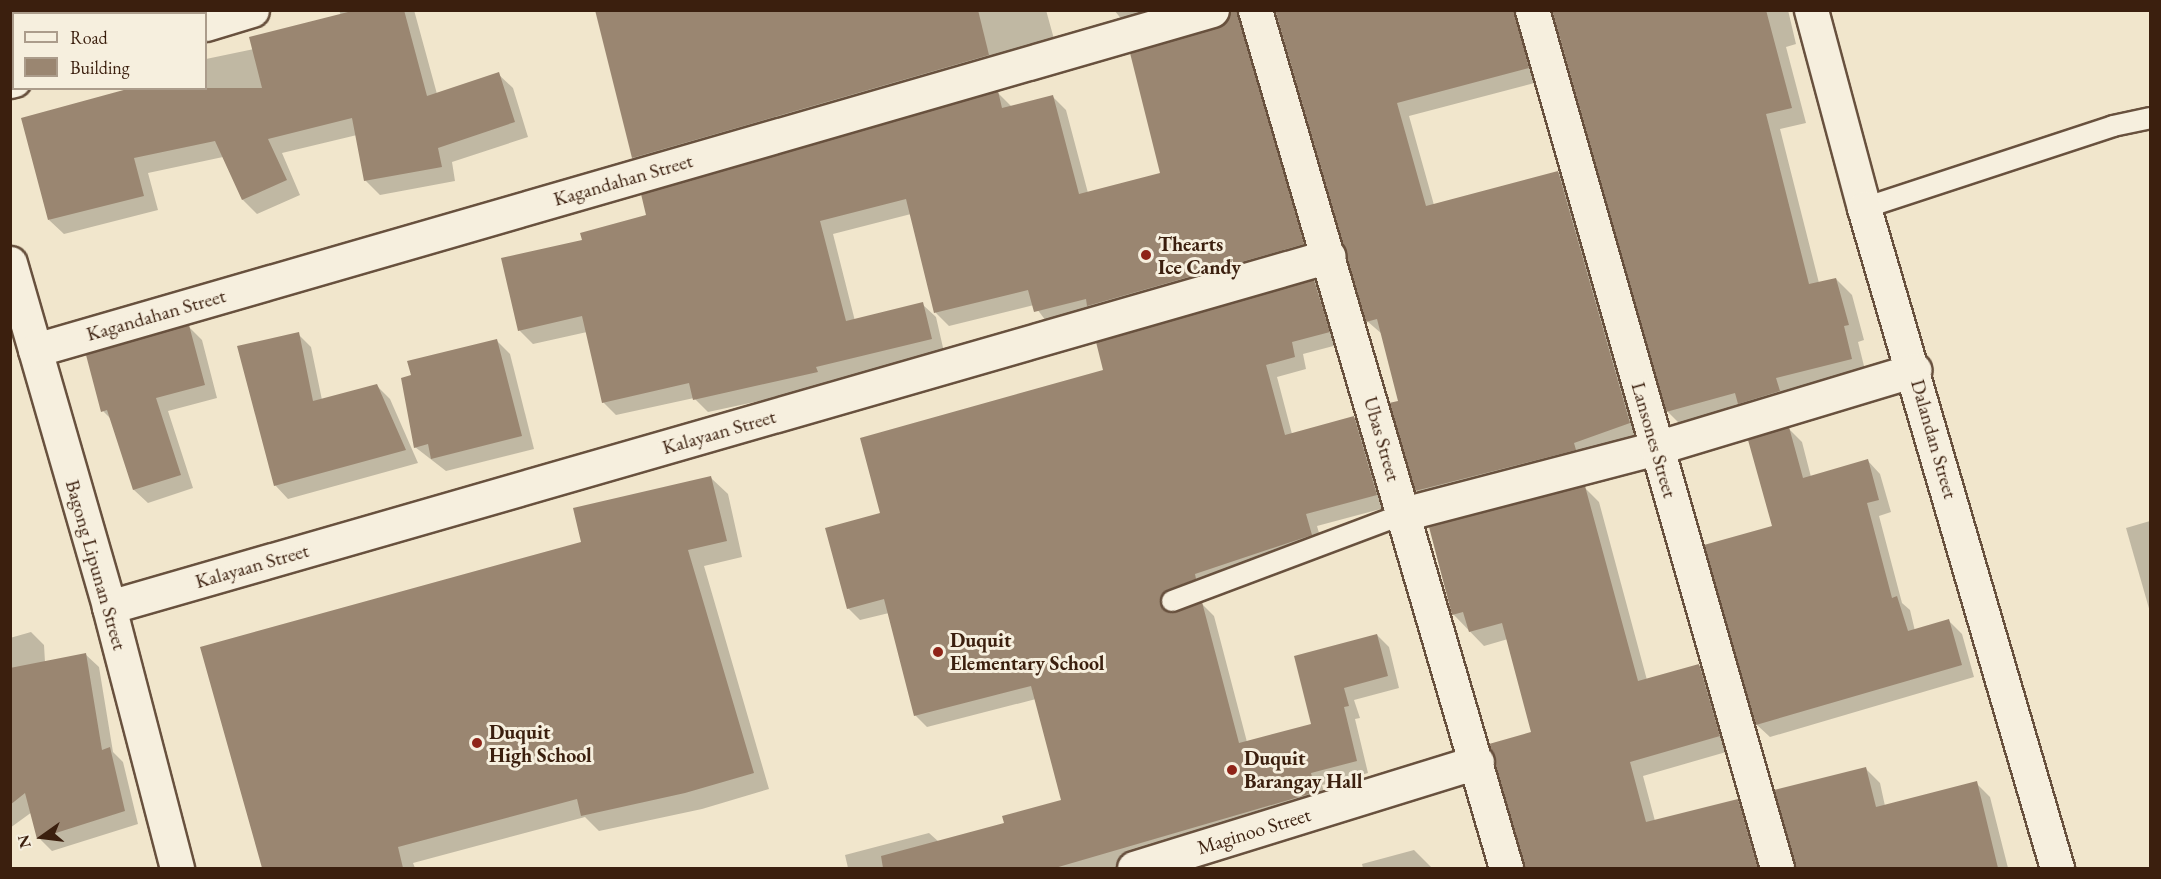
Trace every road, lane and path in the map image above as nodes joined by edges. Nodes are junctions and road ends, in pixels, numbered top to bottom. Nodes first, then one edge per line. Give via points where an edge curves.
1 (252, 10) edge
2 (1212, 10) edge
3 (1255, 10) edge
4 (1532, 10) edge
5 (1811, 10) edge
6 (207, 24) edge
7 (2151, 118) edge
8 (1864, 208) junction
9 (1329, 256) junction
10 (10, 263) edge
11 (35, 350) junction
12 (1914, 370) junction
13 (1656, 448) junction
14 (1403, 514) junction
15 (1172, 601) dead end
16 (110, 607) junction
17 (1478, 762) junction
18 (177, 868) edge
19 (1134, 868) edge
20 (1506, 868) edge
21 (1777, 868) edge
22 (2057, 868) edge

1 - 6 street
2 - 11 street, Kagandahan Street
3 - 9 street, Ubas Street
4 - 13 street, Lansones Street
5 - 8 street, Dalandan Street
7 - 8 lane via 2113,126
8 - 12 street, Dalandan Street
9 - 14 street, Ubas Street
9 - 16 street, Kalayaan Street
10 - 11 street, Bagong Lipunan Street
11 - 16 street, Bagong Lipunan Street
12 - 13 street
12 - 22 street, Dalandan Street
13 - 14 street
13 - 21 street, Lansones Street
14 - 15 lane
14 - 17 street, Ubas Street
16 - 18 street, Bagong Lipunan Street
17 - 19 street, Maginoo Street
17 - 20 street, Ubas Street

